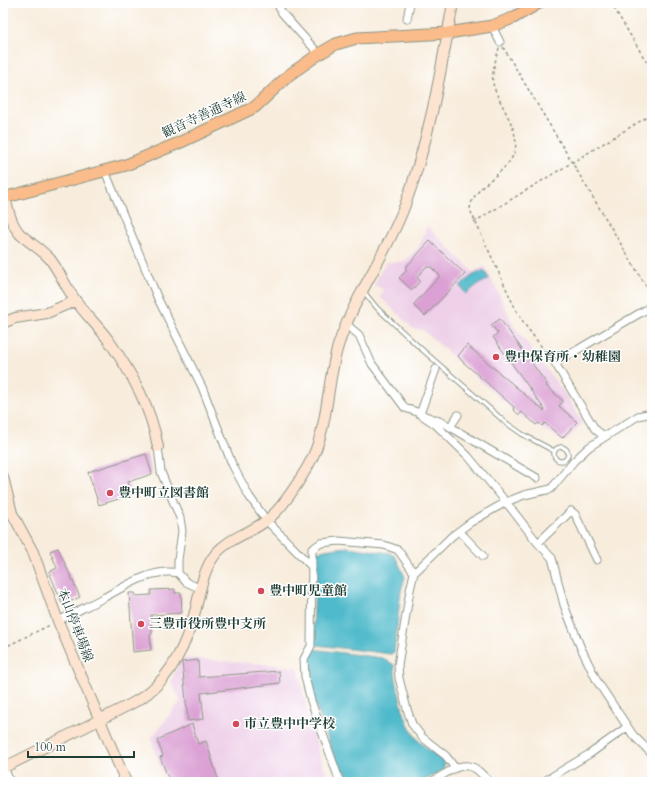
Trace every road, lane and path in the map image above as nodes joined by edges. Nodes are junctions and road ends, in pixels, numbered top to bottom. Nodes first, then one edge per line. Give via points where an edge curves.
1 (277, 3) edge
2 (410, 3) edge
3 (453, 3) edge
4 (539, 3) edge
5 (611, 3) edge
6 (407, 19) dead end
7 (494, 30) junction
8 (448, 33) junction
9 (500, 42) dead end
10 (318, 54) junction
11 (652, 71) edge
12 (652, 114) edge
13 (572, 162) junction
14 (105, 171) junction
15 (4, 198) edge
16 (474, 222) junction
17 (363, 291) junction
18 (652, 296) edge
19 (75, 300) junction
20 (652, 306) edge
21 (3, 323) edge
22 (346, 324) junction
23 (555, 363) junction
24 (436, 368) dead end
25 (652, 413) edge
26 (420, 414) junction
27 (458, 415) dead end
28 (450, 427) junction
29 (607, 435) junction
30 (158, 447) joint
31 (554, 451) dead end
32 (3, 477) edge
33 (537, 478) dead end
34 (506, 502) junction
35 (7, 514) edge
36 (267, 521) junction
37 (459, 530) junction
38 (538, 543) junction
39 (483, 556) dead end
40 (597, 560) dead end
41 (312, 567) junction
42 (178, 573) junction
43 (414, 573) junction
44 (201, 589) junction
45 (58, 621) junction
46 (3, 648) edge
47 (98, 720) junction
48 (627, 728) junction
49 (652, 754) edge
50 (4, 768) edge
51 (455, 768) junction
52 (10, 782) edge
53 (126, 782) edge
54 (340, 782) edge
55 (431, 782) edge
56 (490, 782) edge
57 (543, 782) edge

1 - 10 street via 282,13
2 - 6 street
3 - 8 street
4 - 7 main road, 観音寺善通寺線
5 - 11 path
7 - 8 main road, 観音寺善通寺線
7 - 9 street
8 - 10 main road, 観音寺善通寺線 via 357,38 336,44
8 - 17 street via 428,128 405,205
10 - 14 main road, 観音寺善通寺線 via 289,75 255,107 182,142
12 - 13 path
13 - 16 path
13 - 16 path via 501,43 493,78 494,86 513,128 514,153 508,163 470,203
13 - 18 path
14 - 15 main road, 観音寺善通寺線
14 - 36 street via 158,299 202,387 232,464 249,496
15 - 19 street via 13,224 20,234 51,261
16 - 23 path via 525,325
17 - 22 street
17 - 31 lane via 377,308 418,346 505,422
19 - 21 street via 47,313 15,318
19 - 30 street via 108,340 139,388 155,429
20 - 23 street
22 - 26 street via 359,335 372,364 405,408
22 - 36 street via 338,346 316,449 309,465 284,502
23 - 29 street via 595,429
24 - 26 street
25 - 29 street via 638,416
26 - 28 street
26 - 34 street via 435,424 468,456
27 - 28 street
28 - 33 street
29 - 34 street via 574,461 551,489
30 - 42 street via 161,472 180,518 182,531
32 - 35 street, 本山停車場線
34 - 37 street
34 - 38 street
35 - 45 street, 本山停車場線 via 33,552
36 - 41 street
36 - 44 street via 230,540 221,548 207,568
37 - 39 street
37 - 43 street
38 - 40 street via 571,511 575,514
38 - 48 street via 552,558 564,605 580,646 597,681
41 - 43 street via 312,549 321,542 339,540 384,545 398,550
41 - 54 street via 311,646 304,659 305,677
42 - 44 street via 186,582
42 - 45 street via 158,573 137,580
43 - 51 street via 398,665 399,678 412,724
44 - 47 street via 183,648 161,682 132,704
45 - 46 path
45 - 47 street, 本山停車場線
47 - 50 street
47 - 53 street, 本山停車場線
48 - 49 street
48 - 57 street
50 - 52 street
51 - 55 street
51 - 56 street via 461,765 469,766

